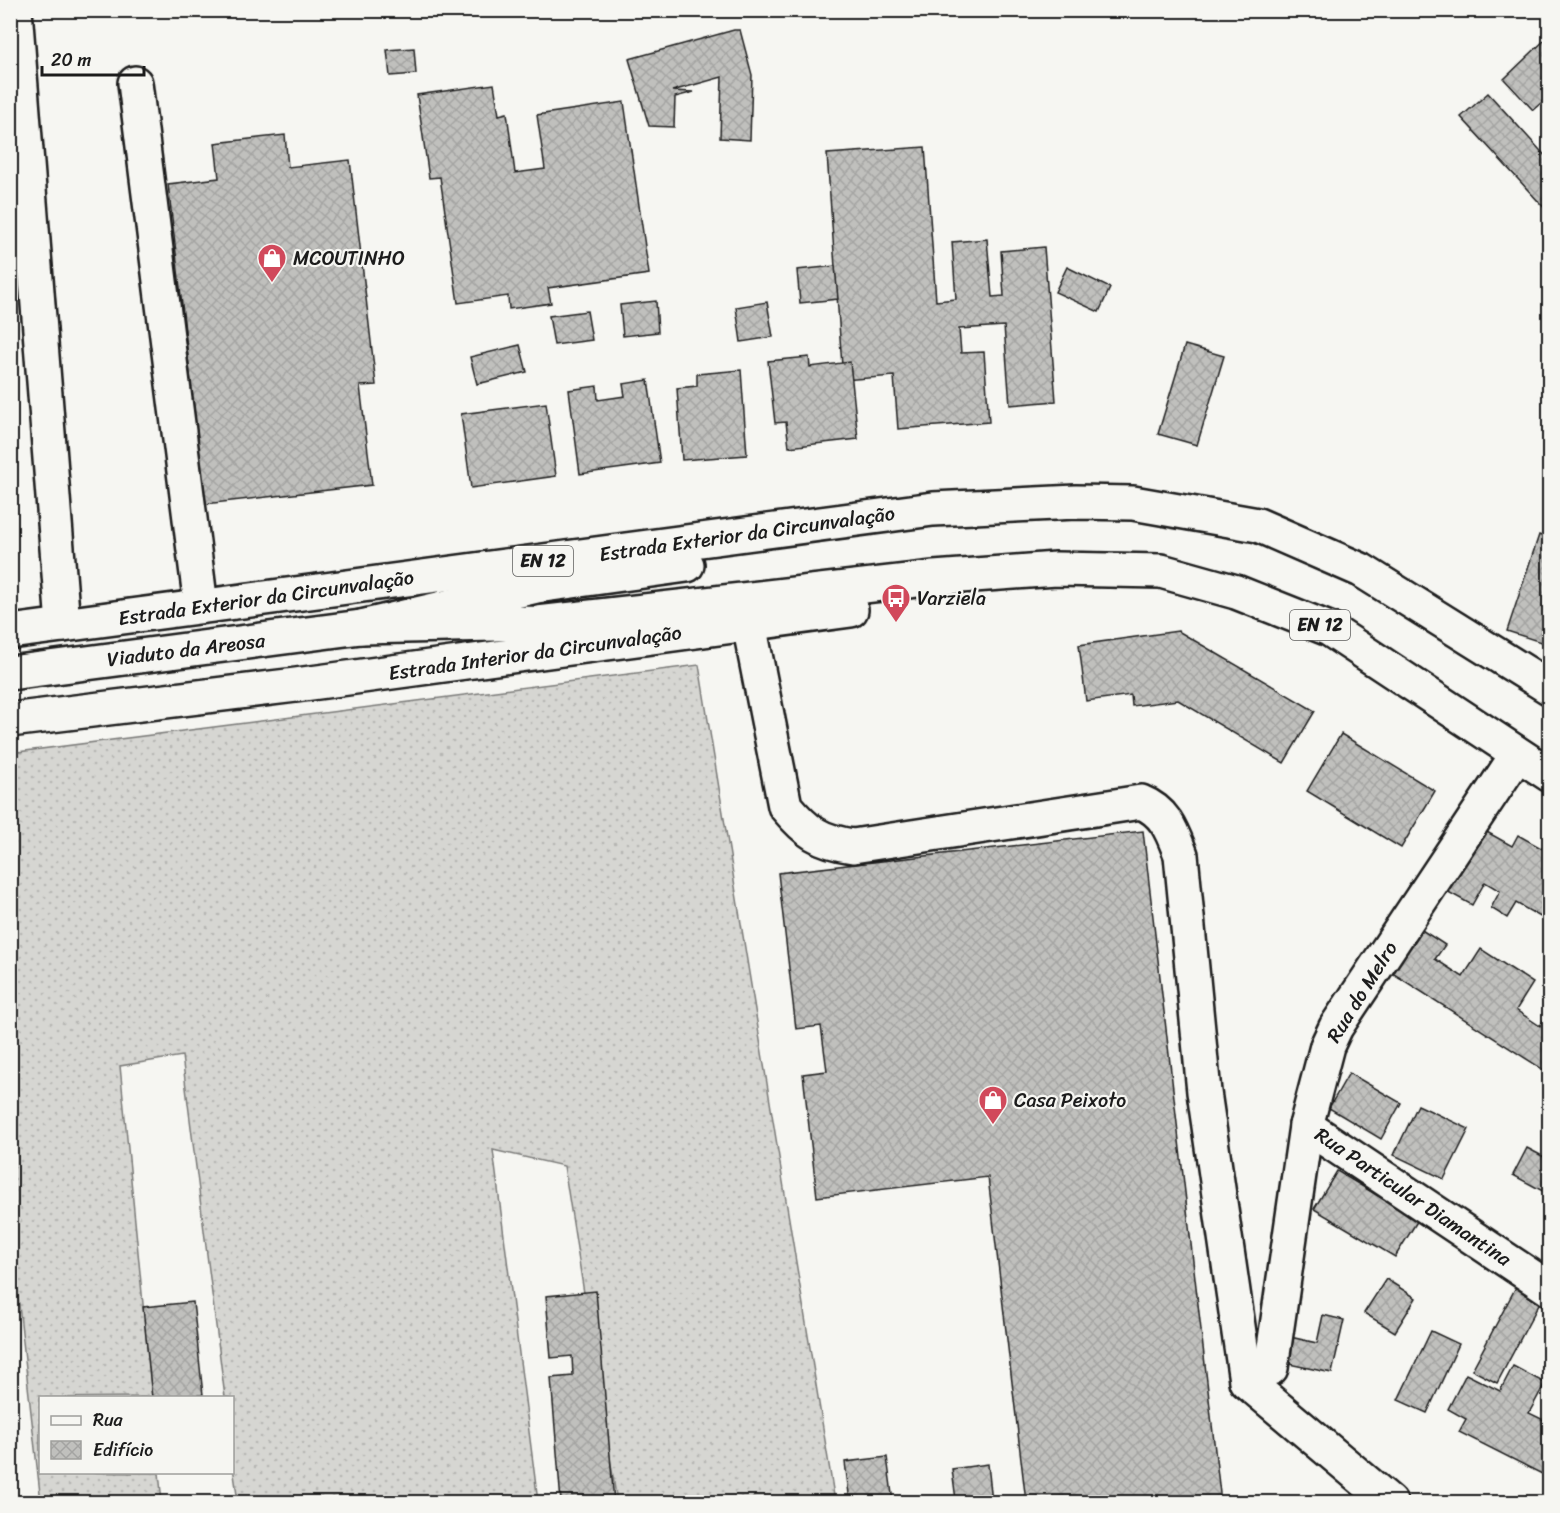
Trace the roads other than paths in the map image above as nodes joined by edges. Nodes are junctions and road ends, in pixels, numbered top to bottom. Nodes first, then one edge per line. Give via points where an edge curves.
1 (15, 10) edge
2 (135, 83) dead end
3 (1076, 501) junction
4 (1056, 569) junction
5 (201, 606) junction
6 (749, 624) junction
7 (63, 625) junction
8 (361, 627) junction
9 (10, 632) edge
10 (10, 673) edge
11 (1550, 688) edge
12 (10, 720) edge
13 (1517, 754) junction
14 (1550, 775) edge
15 (1306, 1126) junction
16 (1550, 1289) edge
17 (1271, 1368) dead end
18 (1390, 1503) edge

1 - 7 main road
2 - 5 main road
3 - 5 main road, Estrada Exterior da Circunvalação / EN 12 via 933,509
3 - 8 main road, Estrada Exterior da Circunvalação / EN 12 via 939,529 537,586
3 - 11 main road, Estrada Exterior da Circunvalação / EN 12 via 1133,503 1258,525 1361,570
4 - 6 main road, Estrada Interior da Circunvalação / EN 12 via 921,601
4 - 8 main road, Estrada Interior da Circunvalação / EN 12 via 934,578 538,624
4 - 13 main road, Estrada Interior da Circunvalação / EN 12 via 1161,571 1236,592 1329,629
5 - 7 main road, Estrada Exterior da Circunvalação / EN 12
6 - 12 main road, Estrada Interior da Circunvalação / EN 12
6 - 18 main road via 785,806 806,830 831,843 853,846 1141,802 1166,819 1181,855 1204,1092 1246,1382
7 - 9 main road, Estrada Exterior da Circunvalação / EN 12
8 - 10 main road, Viaduto da Areosa / EN 12
13 - 14 main road, Estrada Interior da Circunvalação / EN 12
13 - 15 main road, Rua do Melro via 1336,1027 1327,1046
15 - 16 main road, Rua Particular Diamantina
15 - 17 main road, Rua do Melro

